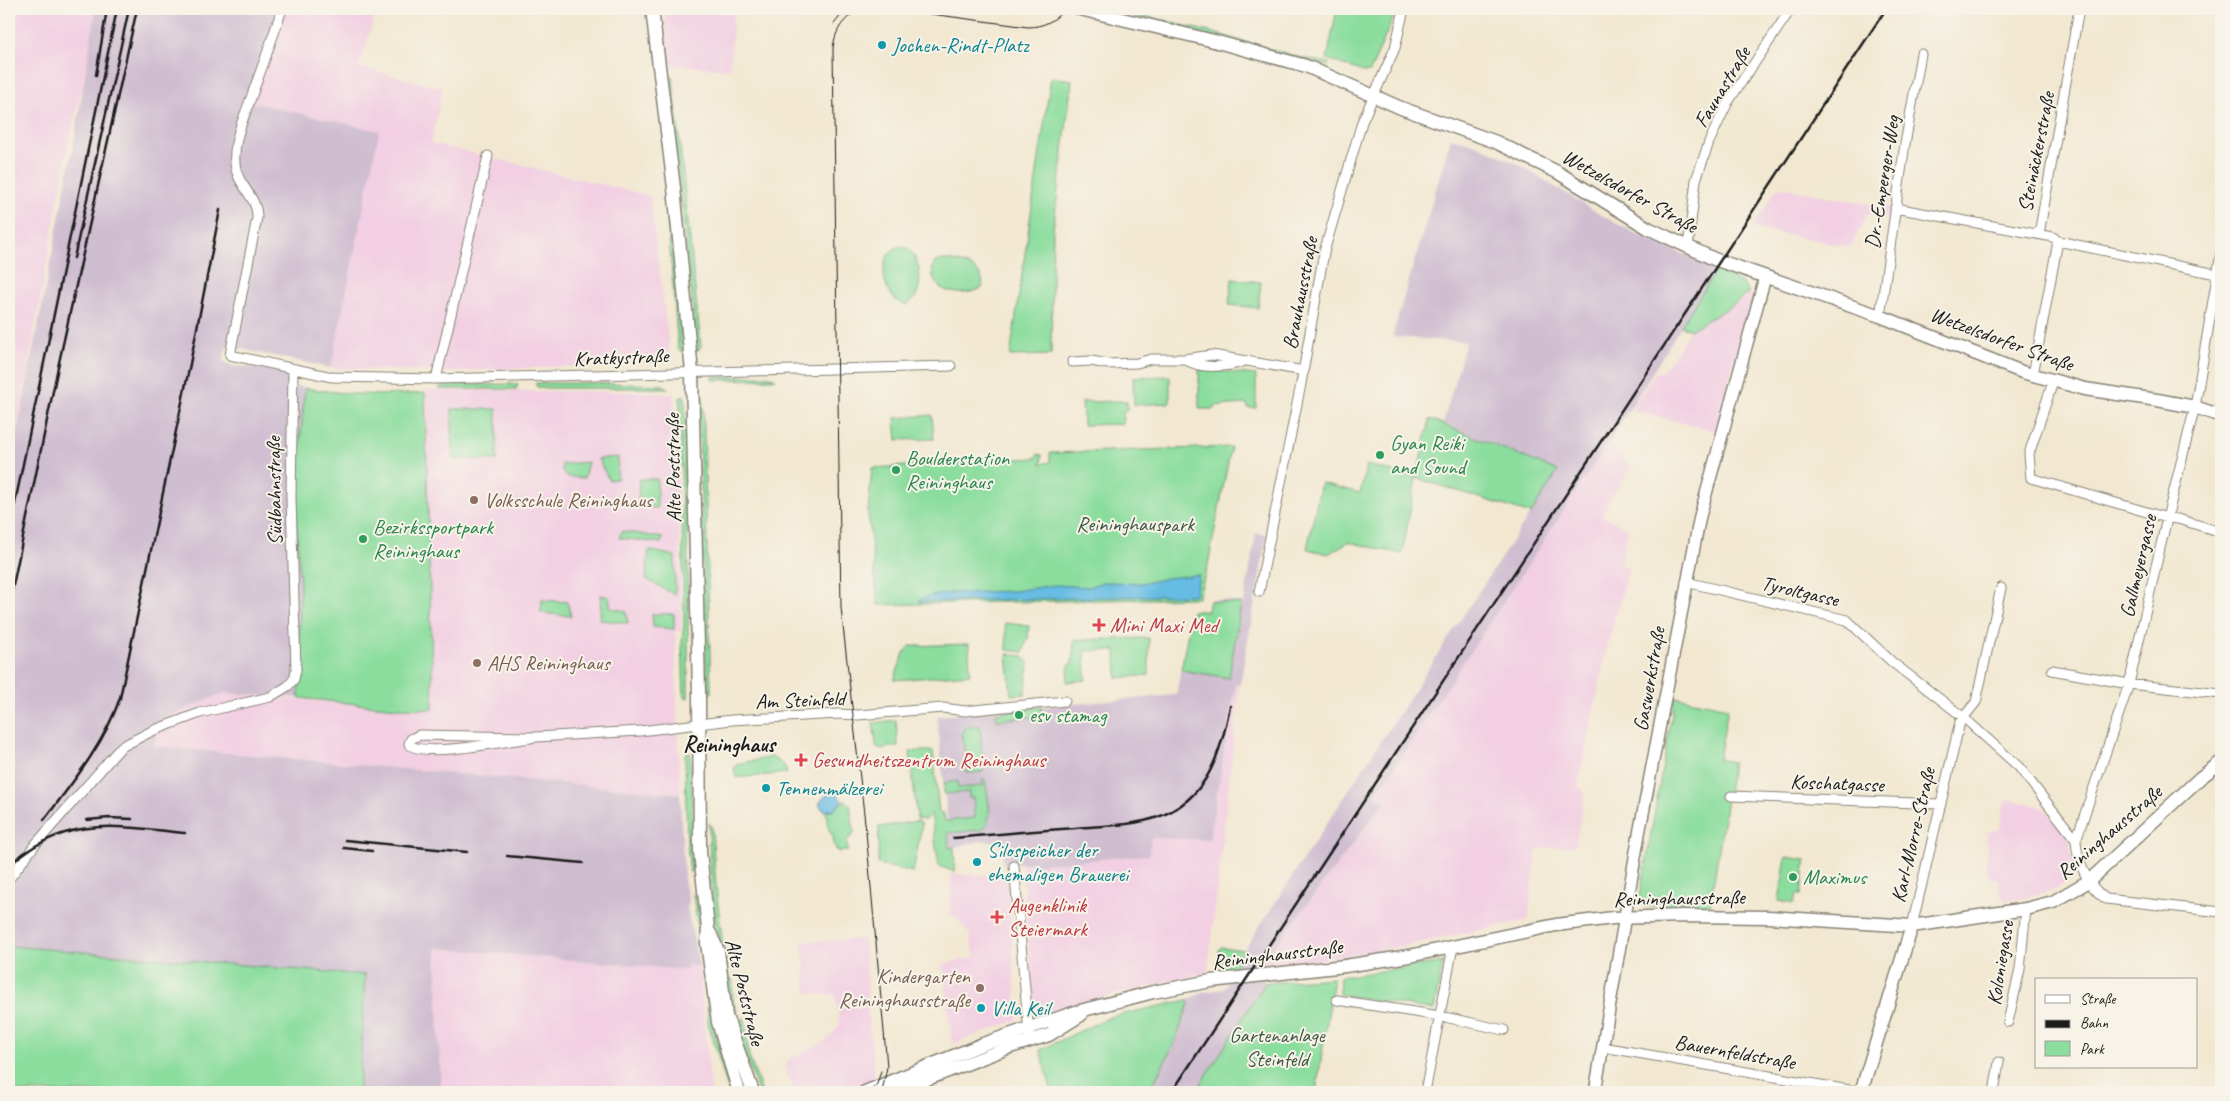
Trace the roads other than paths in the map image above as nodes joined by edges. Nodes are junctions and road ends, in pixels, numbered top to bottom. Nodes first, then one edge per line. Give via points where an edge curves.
1 (282, 9) edge
2 (652, 9) edge
3 (1080, 9) edge
4 (1404, 9) edge
5 (1791, 9) edge
6 (2079, 9) edge
7 (1921, 54) dead end
8 (1374, 96) junction
9 (488, 156) dead end
10 (1895, 208) junction
11 (2039, 234) junction
12 (2058, 241) junction
13 (1688, 247) junction
14 (2221, 253) edge
15 (2220, 275) edge
16 (1765, 277) junction
17 (1880, 316) junction
18 (1072, 362) dead end
19 (951, 366) dead end
20 (293, 369) junction
21 (1304, 370) junction
22 (692, 372) junction
23 (2033, 375) junction
24 (436, 379) junction
25 (2053, 382) junction
26 (2195, 408) junction
27 (2221, 416) edge
28 (2167, 518) junction
29 (2221, 532) edge
30 (1686, 582) junction
31 (2001, 588) dead end
32 (1260, 592) dead end
33 (2052, 670) dead end
34 (2129, 684) junction
35 (2221, 694) edge
36 (1065, 701) dead end
37 (1963, 717) junction
38 (698, 724) junction
39 (536, 737) junction
40 (2221, 762) edge
41 (1731, 796) dead end
42 (1941, 804) junction
43 (2076, 840) junction
44 (1014, 866) dead end
45 (9, 879) edge
46 (2089, 881) junction
47 (2026, 909) junction
48 (2221, 912) edge
49 (1625, 918) junction
50 (1912, 926) junction
51 (708, 929) junction
52 (1454, 947) junction
53 (1338, 1000) dead end
54 (1092, 1008) junction
55 (1440, 1016) junction
56 (2008, 1022) dead end
57 (1029, 1028) junction
58 (1504, 1030) dead end
59 (1029, 1042) junction
60 (1602, 1047) junction
61 (1999, 1062) dead end
62 (880, 1089) edge
63 (739, 1092) edge
64 (753, 1092) edge
65 (865, 1092) edge
66 (894, 1092) edge
67 (1425, 1092) edge
68 (1595, 1092) edge
69 (1861, 1092) edge
70 (1994, 1092) edge

1 - 20 street via 236,137 237,175 258,208 230,355
2 - 22 main road, Alte Poststraße
3 - 8 main road, Wetzelsdorfer Straße via 1306,66
4 - 8 street, Brauhausstraße via 1395,48
5 - 13 street, Faunastraße via 1728,102 1709,142 1696,180
6 - 11 street, Steinäckerstraße
7 - 10 street, Dr.-Emperger-Weg
8 - 13 main road, Wetzelsdorfer Straße via 1511,149 1557,172 1648,228
8 - 21 street, Brauhausstraße via 1362,122 1324,252
9 - 24 street
10 - 11 street
10 - 17 street, Dr.-Emperger-Weg
11 - 12 street, Steinäckerstraße
12 - 15 street, Steinäckerstraße
12 - 23 street
13 - 16 main road, Wetzelsdorfer Straße
14 - 15 street, Gallmeyergasse
15 - 26 street, Gallmeyergasse
16 - 17 main road, Wetzelsdorfer Straße
16 - 30 street, Gaswerkstraße via 1704,499
17 - 23 main road, Wetzelsdorfer Straße
18 - 21 street via 1137,363 1151,359 1184,359 1207,366 1229,366 1245,361
19 - 22 street, Kratkystraße
20 - 24 street, Kratkystraße via 332,377
20 - 45 street, Südbahnstraße via 294,679 270,697 200,713 121,747
21 - 32 street, Brauhausstraße
22 - 24 street, Kratkystraße via 639,376
22 - 38 main road, Alte Poststraße
23 - 25 main road, Wetzelsdorfer Straße
25 - 26 main road, Wetzelsdorfer Straße
25 - 28 street via 2029,454 2031,478
26 - 27 main road, Wetzelsdorfer Straße
26 - 28 street, Gallmeyergasse
28 - 29 street
28 - 34 street, Gallmeyergasse
30 - 37 street, Tyroltgasse via 1847,620 1892,662
30 - 49 street, Gaswerkstraße
31 - 37 street, Karl-Morre-Straße via 1976,702
33 - 34 street
34 - 35 street
34 - 43 street, Gallmeyergasse
36 - 38 street, Am Steinfeld via 965,711 943,708
37 - 42 street, Karl-Morre-Straße
37 - 43 street via 2019,767
38 - 39 street, Am Steinfeld
38 - 51 main road, Alte Poststraße via 700,852
39 - 39 street, Am Steinfeld via 419,735 409,744 412,748 430,750
40 - 46 main road, Reininghausstraße
41 - 42 street, Koschatgasse
42 - 50 street, Karl-Morre-Straße
43 - 46 street
44 - 57 street
46 - 47 main road, Reininghausstraße via 2058,900
46 - 48 street via 2094,890 2106,899
47 - 50 main road, Reininghausstraße
47 - 56 street, Koloniegasse via 2020,968
49 - 50 main road, Reininghausstraße via 1768,917
49 - 52 main road, Reininghausstraße via 1556,925
49 - 60 street, Gaswerkstraße
50 - 69 main road, Karl-Morre-Straße
51 - 63 main road, Alte Poststraße via 718,1022
51 - 64 main road, Alte Poststraße via 718,951 726,1016
52 - 54 main road, Reininghausstraße via 1342,967 1188,985
52 - 55 street
53 - 55 street
54 - 57 main road, Reininghausstraße
54 - 59 main road, Reininghausstraße via 1064,1027
55 - 58 street
55 - 67 street
57 - 59 street
57 - 62 main road, Reininghausstraße via 983,1044
59 - 66 main road, Reininghausstraße
60 - 68 street, Gaswerkstraße
60 - 69 street, Bauernfeldstraße
61 - 70 street
62 - 65 main road, Reininghausstraße

